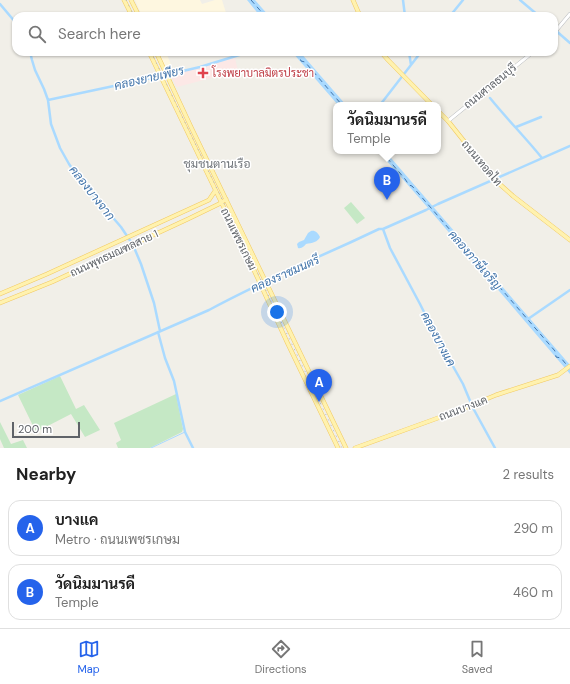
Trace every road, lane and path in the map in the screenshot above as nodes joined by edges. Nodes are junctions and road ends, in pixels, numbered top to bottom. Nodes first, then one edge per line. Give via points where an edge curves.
1 (124, 0) edge
2 (131, 0) edge
3 (353, 0) edge
4 (130, 12) edge
5 (137, 12) edge
6 (358, 12) edge
7 (570, 14) edge
8 (558, 29) edge
9 (151, 56) edge
10 (158, 56) edge
11 (384, 56) edge
12 (528, 56) edge
13 (429, 102) edge
14 (441, 114) edge
15 (448, 121) junction
16 (186, 129) junction
17 (192, 129) junction
18 (188, 134) junction
19 (215, 191) junction
20 (226, 199) junction
21 (209, 200) junction
22 (221, 203) junction
23 (215, 206) junction
24 (570, 240) edge
25 (0, 294) edge
26 (0, 303) edge
27 (570, 366) edge
28 (338, 448) edge
29 (346, 448) edge
30 (355, 448) edge

1 - 4 main road
2 - 5 main road
3 - 6 main road
7 - 8 street
9 - 16 main road, ถนนเพชรเกษม
10 - 17 main road, ถนนเพชรเกษม
11 - 13 main road
12 - 15 street, ถนนศาลธนบุรี
14 - 15 main road, ถนนเทอดไท
15 - 24 main road, ถนนเทอดไท via 493,179
16 - 17 main road
16 - 18 main road, ถนนเพชรเกษม
17 - 18 main road
17 - 20 main road, ถนนเพชรเกษม
18 - 19 main road, ถนนเพชรเกษม
19 - 21 main road
19 - 22 main road, ถนนเพชรเกษม
20 - 22 main road, ถนนพุทธมณฑลสาย 1
20 - 29 main road, ถนนเพชรเกษม
21 - 23 main road via 215,199
21 - 25 main road, ถนนพุทธมณฑลสาย 1
22 - 23 main road, ถนนพุทธมณฑลสาย 1
22 - 28 main road, ถนนเพชรเกษม
23 - 26 main road, ถนนพุทธมณฑลสาย 1 via 52,282
27 - 30 main road, ถนนบางแค via 558,375 496,395

